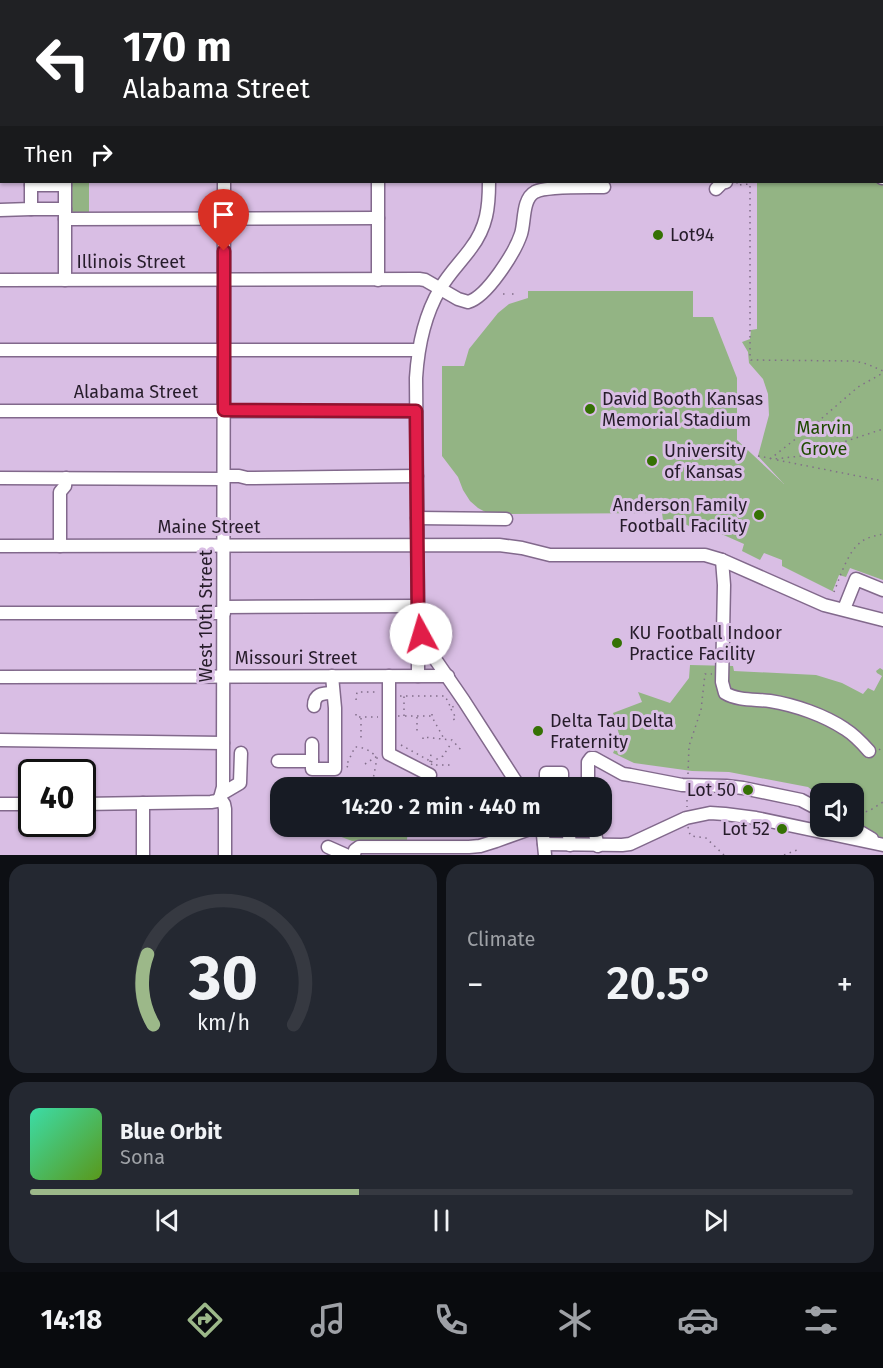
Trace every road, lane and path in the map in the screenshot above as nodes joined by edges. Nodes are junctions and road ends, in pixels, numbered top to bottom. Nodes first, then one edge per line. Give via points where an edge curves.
1 (31, 183) edge
2 (65, 183) edge
3 (224, 183) edge
4 (378, 183) edge
5 (489, 183) edge
6 (736, 183) edge
7 (604, 187) dead end
8 (31, 209) junction
9 (0, 210) edge
10 (65, 214) junction
11 (378, 218) junction
12 (224, 219) junction
13 (0, 280) edge
14 (65, 280) junction
15 (224, 280) junction
16 (378, 280) junction
17 (440, 289) junction
18 (0, 350) edge
19 (224, 350) junction
20 (418, 350) junction
21 (883, 372) edge
22 (224, 410) junction
23 (0, 411) edge
24 (416, 411) junction
25 (883, 429) edge
26 (758, 456) dead end
27 (772, 459) junction
28 (417, 476) junction
29 (224, 477) junction
30 (0, 478) edge
31 (66, 478) junction
32 (883, 481) edge
33 (417, 518) junction
34 (506, 519) dead end
35 (883, 534) edge
36 (224, 545) junction
37 (417, 545) junction
38 (0, 546) edge
39 (60, 546) junction
40 (722, 560) junction
41 (883, 590) edge
42 (834, 592) dead end
43 (418, 606) junction
44 (844, 609) junction
45 (224, 610) junction
46 (0, 613) edge
47 (883, 620) edge
48 (418, 621) junction
49 (722, 674) junction
50 (224, 676) junction
51 (332, 676) junction
52 (418, 676) junction
53 (448, 676) junction
54 (0, 677) edge
55 (388, 685) junction
56 (333, 693) junction
57 (404, 696) junction
58 (422, 696) junction
59 (356, 700) dead end
60 (422, 700) dead end
61 (457, 704) dead end
62 (314, 706) dead end
63 (450, 708) junction
64 (356, 714) dead end
65 (394, 716) dead end
66 (404, 716) junction
67 (417, 716) junction
68 (361, 717) junction
69 (384, 717) dead end
70 (453, 720) dead end
71 (417, 733) dead end
72 (423, 739) dead end
73 (443, 739) junction
74 (0, 740) edge
75 (363, 740) dead end
76 (453, 741) junction
77 (394, 742) dead end
78 (224, 743) junction
79 (312, 744) dead end
80 (869, 751) dead end
81 (462, 752) dead end
82 (241, 753) dead end
83 (431, 754) dead end
84 (376, 757) junction
85 (278, 761) dead end
86 (312, 761) junction
87 (365, 764) dead end
88 (453, 765) dead end
89 (348, 767) dead end
90 (431, 769) junction
91 (374, 777) edge
92 (444, 777) edge
93 (513, 777) edge
94 (546, 777) edge
95 (562, 777) edge
96 (588, 777) edge
97 (687, 785) junction
98 (222, 795) junction
99 (883, 802) edge
100 (143, 803) junction
101 (0, 804) edge
102 (18, 804) edge
103 (96, 804) edge
104 (810, 805) edge
105 (864, 812) edge
106 (687, 818) junction
107 (864, 834) edge
108 (507, 837) edge
109 (569, 837) edge
110 (596, 837) edge
111 (570, 845) junction
112 (883, 845) edge
113 (598, 846) junction
114 (328, 847) dead end
115 (420, 848) junction
116 (544, 850) edge
117 (797, 850) dead end
118 (143, 855) edge
119 (225, 855) edge
120 (346, 855) edge
121 (354, 855) edge
122 (400, 855) edge
123 (724, 855) edge
124 (784, 855) edge

1 - 2 street
1 - 8 street
2 - 10 street
3 - 12 street, West 10th Street
4 - 11 street
5 - 17 street via 487,213 480,233
6 - 21 path via 750,184 751,360 855,361
7 - 17 street, Illinois Street via 535,192 528,200 513,253 477,297 465,301
8 - 9 street
8 - 10 street
10 - 12 street
10 - 14 street
11 - 12 street
11 - 16 street
12 - 15 street, West 10th Street
13 - 14 street, Illinois Street
14 - 15 street, Illinois Street
15 - 16 street, Illinois Street
15 - 19 street, West 10th Street
16 - 17 street, Illinois Street via 419,279
17 - 20 street via 426,318
18 - 19 street
19 - 20 street
19 - 22 street, West 10th Street
20 - 24 street
21 - 27 path via 858,387
22 - 23 street, Alabama Street
22 - 24 street, Alabama Street
22 - 29 street, West 10th Street
24 - 28 street
25 - 27 path via 801,456
26 - 27 path
27 - 32 path
28 - 29 street
28 - 33 street
29 - 31 street
29 - 36 street, West 10th Street
30 - 31 street
31 - 39 street via 60,492
33 - 34 street
33 - 37 street
35 - 42 path via 858,545
36 - 37 street, Maine Street
36 - 39 street, Maine Street
36 - 45 street, West 10th Street
37 - 40 street, Maine Street via 499,545 550,555 705,555
37 - 43 street
38 - 39 street, Maine Street
40 - 44 street, Maine Street via 824,605
40 - 49 street
41 - 44 street via 856,579
43 - 45 street
43 - 48 street
44 - 47 street, Maine Street
45 - 46 street
45 - 50 street, West 10th Street
48 - 52 street
48 - 53 street via 424,643
49 - 80 street via 722,688 729,696 773,701 815,714 845,729
49 - 97 path via 705,674 701,710 689,746
50 - 51 street, Missouri Street
50 - 54 street, Missouri Street
50 - 78 street, West 10th Street
51 - 55 street, Missouri Street
51 - 56 street
52 - 53 street, Missouri Street
52 - 55 street, Missouri Street
53 - 93 street
55 - 57 path via 394,686 394,696
55 - 59 path via 357,692
55 - 90 street via 389,754
56 - 62 street via 318,695
56 - 86 street via 331,733 335,768 312,768
57 - 58 path
57 - 66 path
58 - 60 path
58 - 63 path via 445,696
61 - 63 path
63 - 70 path via 456,718
64 - 68 path
65 - 66 path
66 - 67 path
67 - 71 path
67 - 73 path via 432,715
68 - 69 path
68 - 75 path
72 - 73 path
73 - 76 path
74 - 78 street
76 - 81 path
76 - 90 path
77 - 90 path
78 - 98 street, West 10th Street
79 - 86 street
82 - 98 street via 240,783
83 - 90 path
84 - 87 path
84 - 89 path via 357,746
84 - 91 path
85 - 86 street
88 - 90 path
90 - 92 path
94 - 95 street via 546,773 562,773
96 - 97 street via 588,762 594,758 623,774
97 - 104 street via 743,788
97 - 106 path
98 - 100 street via 211,802
98 - 119 street, West 10th Street
99 - 105 path
100 - 103 street
100 - 118 street
101 - 102 street
106 - 112 street via 710,813 738,815
106 - 113 street via 630,844
106 - 123 path via 691,836 706,838
107 - 112 street
108 - 115 street via 480,846
109 - 111 street
110 - 113 street
111 - 113 street
111 - 116 street
114 - 120 street
115 - 121 street via 359,847
115 - 122 street
117 - 124 path

